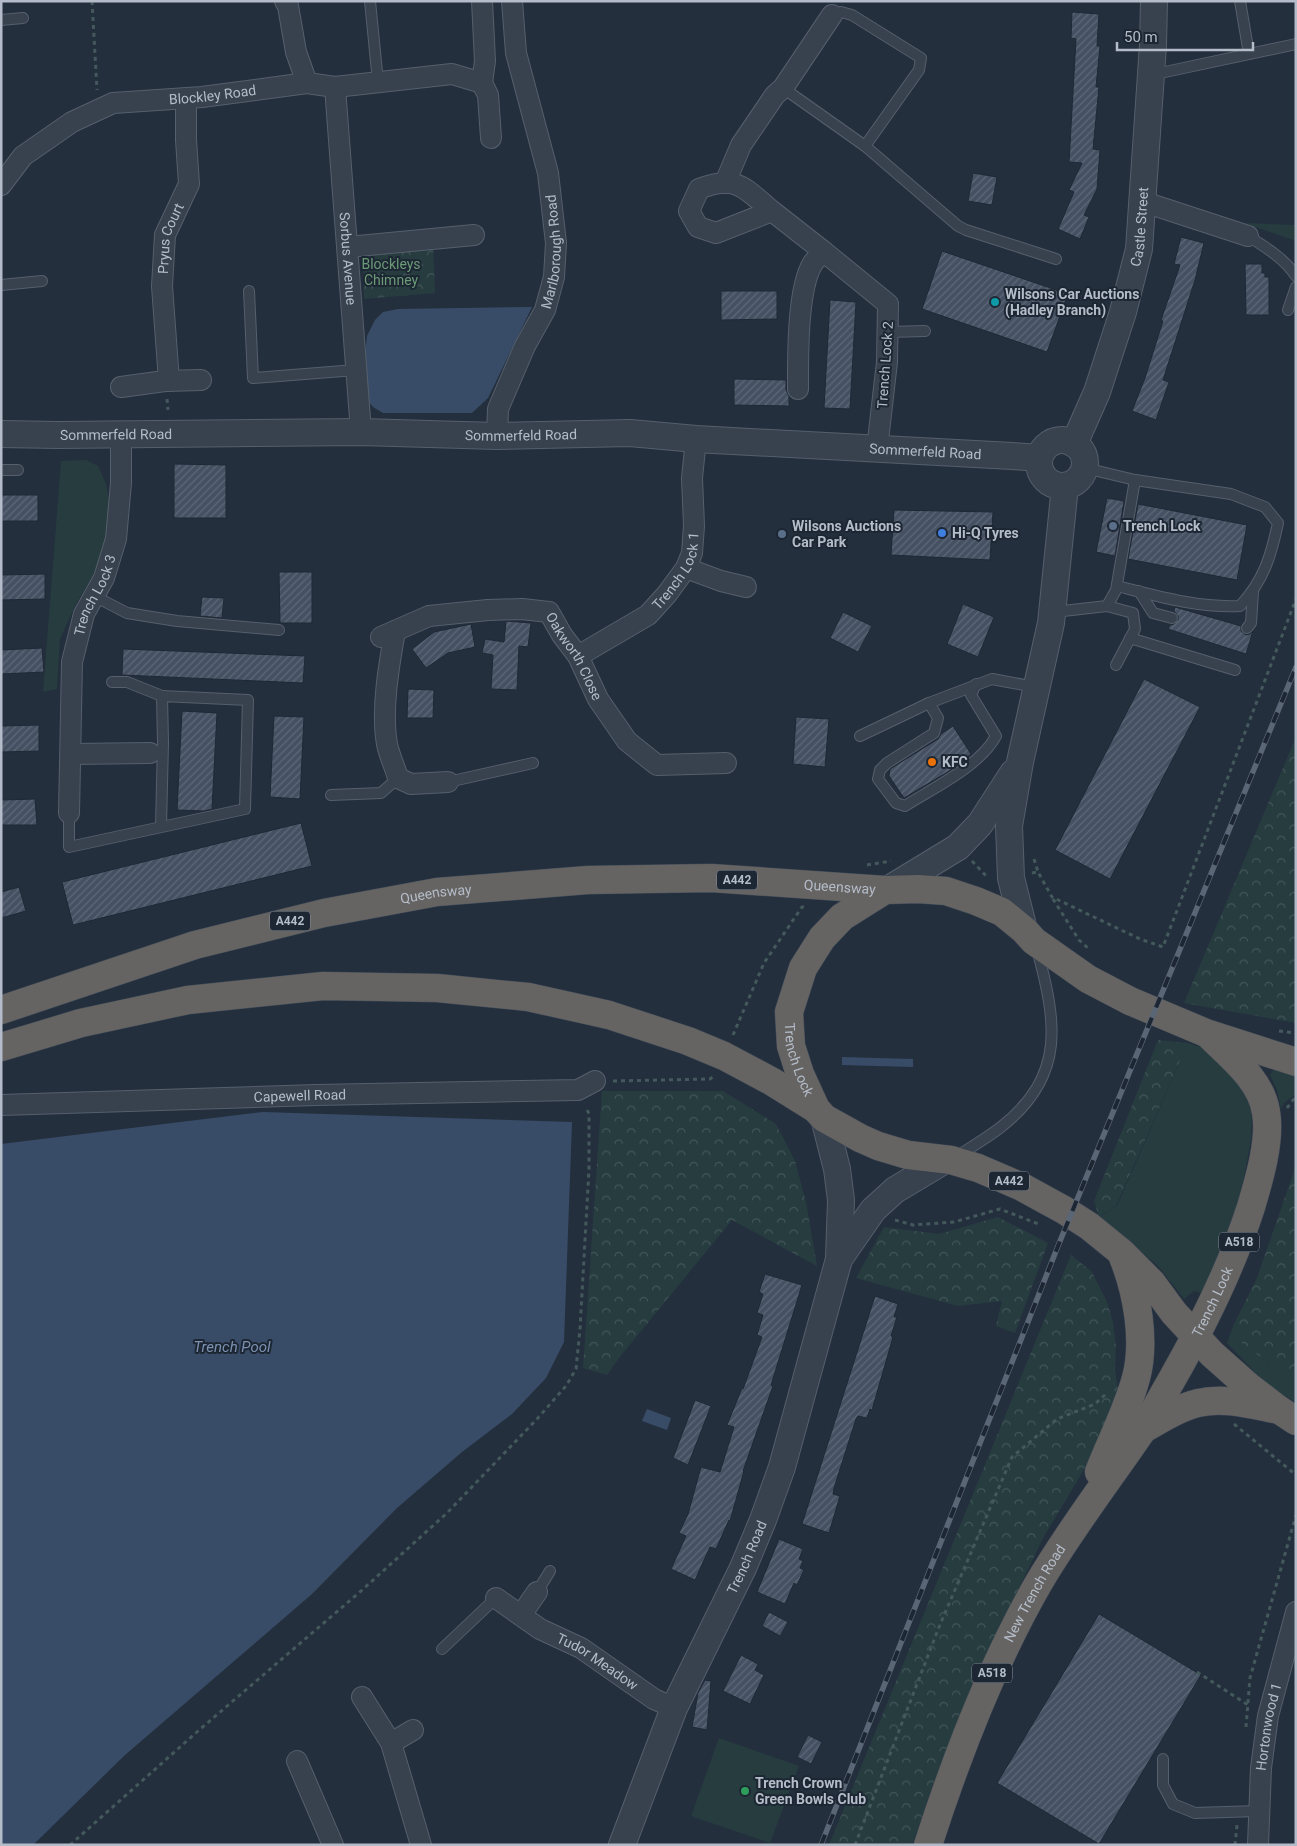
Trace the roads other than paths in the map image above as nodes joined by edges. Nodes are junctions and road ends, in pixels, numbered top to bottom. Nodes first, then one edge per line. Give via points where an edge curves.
1 (285, 1) edge
2 (370, 1) edge
3 (482, 1) edge
4 (512, 1) edge
5 (1154, 1) edge
6 (1240, 1) edge
7 (832, 15) joint
8 (23, 18) dead end
9 (1, 20) edge
10 (1296, 44) edge
11 (1249, 54) junction
12 (1150, 75) junction
13 (378, 82) junction
14 (307, 83) junction
15 (482, 84) junction
16 (335, 86) junction
17 (783, 88) junction
18 (186, 98) junction
19 (491, 138) dead end
20 (865, 146) junction
21 (4, 175) edge
22 (725, 183) junction
23 (1141, 201) junction
24 (772, 211) junction
25 (474, 235) dead end
26 (1248, 236) joint
27 (348, 247) junction
28 (823, 251) junction
29 (1056, 259) dead end
30 (1296, 276) edge
31 (42, 281) dead end
32 (1, 286) edge
33 (1296, 287) edge
34 (249, 291) dead end
35 (1288, 310) dead end
36 (926, 330) dead end
37 (888, 332) junction
38 (356, 370) junction
39 (202, 380) dead end
40 (169, 381) junction
41 (121, 387) dead end
42 (798, 389) dead end
43 (361, 432) junction
44 (1, 434) edge
45 (121, 434) junction
46 (497, 436) junction
47 (696, 439) junction
48 (1074, 444) junction
49 (878, 449) junction
50 (1040, 458) junction
51 (1085, 468) junction
52 (1, 470) edge
53 (18, 470) dead end
54 (1135, 480) junction
55 (1065, 486) junction
56 (686, 568) junction
57 (1117, 586) junction
58 (746, 587) dead end
59 (1139, 591) junction
60 (1253, 592) junction
61 (94, 596) junction
62 (1107, 606) junction
63 (1053, 612) junction
64 (1172, 618) dead end
65 (1247, 628) dead end
66 (279, 630) dead end
67 (1130, 638) junction
68 (578, 656) junction
69 (1116, 665) dead end
70 (1236, 670) dead end
71 (112, 682) dead end
72 (976, 684) junction
73 (1036, 688) junction
74 (162, 696) junction
75 (929, 703) junction
76 (860, 736) dead end
77 (150, 753) dead end
78 (71, 754) junction
79 (533, 762) dead end
80 (1020, 762) junction
81 (726, 763) dead end
82 (398, 778) junction
83 (448, 782) joint
84 (332, 795) dead end
85 (69, 813) joint
86 (162, 827) junction
87 (887, 890) junction
88 (1029, 935) junction
89 (1, 1010) edge
90 (1206, 1033) junction
91 (1, 1047) edge
92 (1291, 1058) edge
93 (596, 1081) road end
94 (1, 1104) edge
95 (820, 1114) junction
96 (948, 1160) junction
97 (1121, 1252) junction
98 (839, 1258) junction
99 (1196, 1338) junction
100 (1287, 1415) edge
101 (1142, 1430) junction
102 (1083, 1513) junction
103 (550, 1571) dead end
104 (537, 1592) joint
105 (496, 1598) joint
106 (1296, 1612) edge
107 (520, 1615) junction
108 (442, 1649) dead end
109 (362, 1697) dead end
110 (674, 1708) junction
111 (413, 1730) dead end
112 (391, 1743) junction
113 (1163, 1759) dead end
114 (297, 1761) dead end
115 (1258, 1811) junction
116 (333, 1845) edge
117 (421, 1845) edge
118 (622, 1845) edge
119 (928, 1845) edge
120 (1258, 1845) edge

1 - 14 street via 296,52
2 - 13 lane
3 - 15 street via 485,61
4 - 46 street, Marlborough Road via 516,53 548,174 556,243 554,277 545,310 525,346 498,409
5 - 12 street, Castle Street
6 - 11 lane
7 - 17 street
7 - 20 lane via 841,12 852,15 921,58 919,70
8 - 9 lane
10 - 11 lane
11 - 12 lane
12 - 23 street, Castle Street
13 - 15 street, Blockley Road via 452,74
13 - 16 street, Blockley Road
14 - 16 street, Blockley Road
14 - 18 street, Blockley Road
15 - 19 street via 488,95
16 - 27 street, Sorbus Avenue
17 - 20 lane
17 - 22 street via 741,145
18 - 21 street, Blockley Road via 112,103 72,122 23,156
18 - 40 street, Pryus Court via 189,184 165,235 162,286
20 - 29 lane via 958,226
22 - 24 street, Trench Lock 2 via 744,187
22 - 24 street via 699,189 689,210 698,227 716,233
23 - 26 street
23 - 48 street, Castle Street via 1139,248 1123,312 1097,392
24 - 28 street, Trench Lock 2
25 - 27 street
26 - 30 lane via 1270,250
27 - 38 street, Sorbus Avenue
28 - 37 street, Trench Lock 2 via 888,304
28 - 42 street via 813,263 802,297
31 - 32 lane
33 - 35 lane
34 - 38 lane via 253,378
36 - 37 lane
37 - 49 street, Trench Lock 2
38 - 43 street, Sorbus Avenue
39 - 40 street
40 - 41 street
43 - 45 street, Sommerfeld Road
43 - 46 street, Sommerfeld Road
44 - 45 street, Sommerfeld Road
45 - 61 street, Trench Lock 3 via 116,539 104,578
46 - 47 street, Sommerfeld Road via 630,433
47 - 49 street, Sommerfeld Road
47 - 56 street, Trench Lock 1 via 692,478 692,553
48 - 50 street via 1060,440 1053,442
48 - 51 street via 1083,454
49 - 50 street, Sommerfeld Road
50 - 55 street via 1041,473 1046,479
51 - 54 lane
51 - 55 street via 1078,480
52 - 53 lane
54 - 57 lane
54 - 60 lane via 1231,494 1265,507 1278,523 1271,556
55 - 63 street
56 - 58 street
56 - 68 street, Trench Lock 1 via 648,615
57 - 59 lane
57 - 62 lane
59 - 60 lane via 1220,607 1240,606
59 - 64 lane via 1153,613
60 - 65 lane via 1251,623
61 - 66 lane via 127,613
61 - 78 street, Trench Lock 3 via 84,614 72,662
62 - 63 lane
62 - 67 lane via 1133,613 1135,629
63 - 73 street
67 - 69 lane
67 - 70 lane
68 - 81 street, Oakworth Close via 598,699 628,741 657,765
68 - 82 street, Oakworth Close via 548,612 488,610 429,616 388,634 387,744
71 - 74 lane via 126,682
72 - 73 lane via 992,679
72 - 75 lane
72 - 75 lane via 971,695 996,736 978,758 904,806 896,803 878,780 880,770 934,733 938,718
73 - 80 street
74 - 86 lane
74 - 86 lane via 248,700 245,809
75 - 76 lane
77 - 78 street
78 - 85 street, Trench Lock 3
79 - 83 lane
80 - 87 street via 980,824 958,848
80 - 88 street via 1009,826 1009,862
82 - 83 street via 411,784
82 - 84 lane via 381,793
85 - 86 lane via 69,847
87 - 88 highway, A442 via 946,891 1002,912
87 - 89 highway, Queensway / A442 via 711,878 588,880 437,892 324,913 195,945
87 - 95 highway, Trench Lock via 842,917 822,938 803,968 789,1012 791,1046 800,1074
88 - 90 highway, A442 via 1088,979 1130,1001
88 - 96 lane via 1047,988 1052,1027 1051,1054 1039,1087 1024,1106 1001,1127
90 - 92 highway, A442
90 - 99 highway, Trench Lock / A518 via 1244,1070 1256,1086 1266,1112 1258,1183 1220,1290
91 - 95 highway, A442 via 81,1023 188,1000 323,986 437,988 528,997 609,1015 724,1056 771,1081
93 - 94 street, Capewell Road via 578,1090
95 - 96 highway, A442 via 878,1146 908,1155
95 - 98 street via 837,1168 841,1200
96 - 97 highway, A442 via 978,1168 1039,1196 1089,1226
96 - 98 street via 895,1190 873,1210
97 - 99 highway, A442 via 1152,1283
97 - 102 highway, New Trench Road / A518 via 1136,1298 1140,1336 1136,1376
98 - 110 street, Trench Road via 782,1467 763,1520
99 - 100 highway, Trench Lock / A442 via 1240,1379
99 - 101 highway, New Trench Road / A518
100 - 101 highway, A518 via 1233,1401 1198,1403
101 - 102 highway, New Trench Road / A518
102 - 119 highway, New Trench Road / A518 via 1038,1584 998,1659 946,1789
103 - 104 lane
104 - 107 street
105 - 107 street, Tudor Meadow
105 - 108 lane
106 - 115 street, Hortonwood 1 via 1268,1716
107 - 110 street, Tudor Meadow via 540,1630 581,1648 654,1699
109 - 112 street
110 - 118 street, Trench Road
111 - 112 street
112 - 117 street
113 - 115 lane via 1163,1785 1173,1804 1196,1813
114 - 116 street
115 - 120 street, Hortonwood 1

